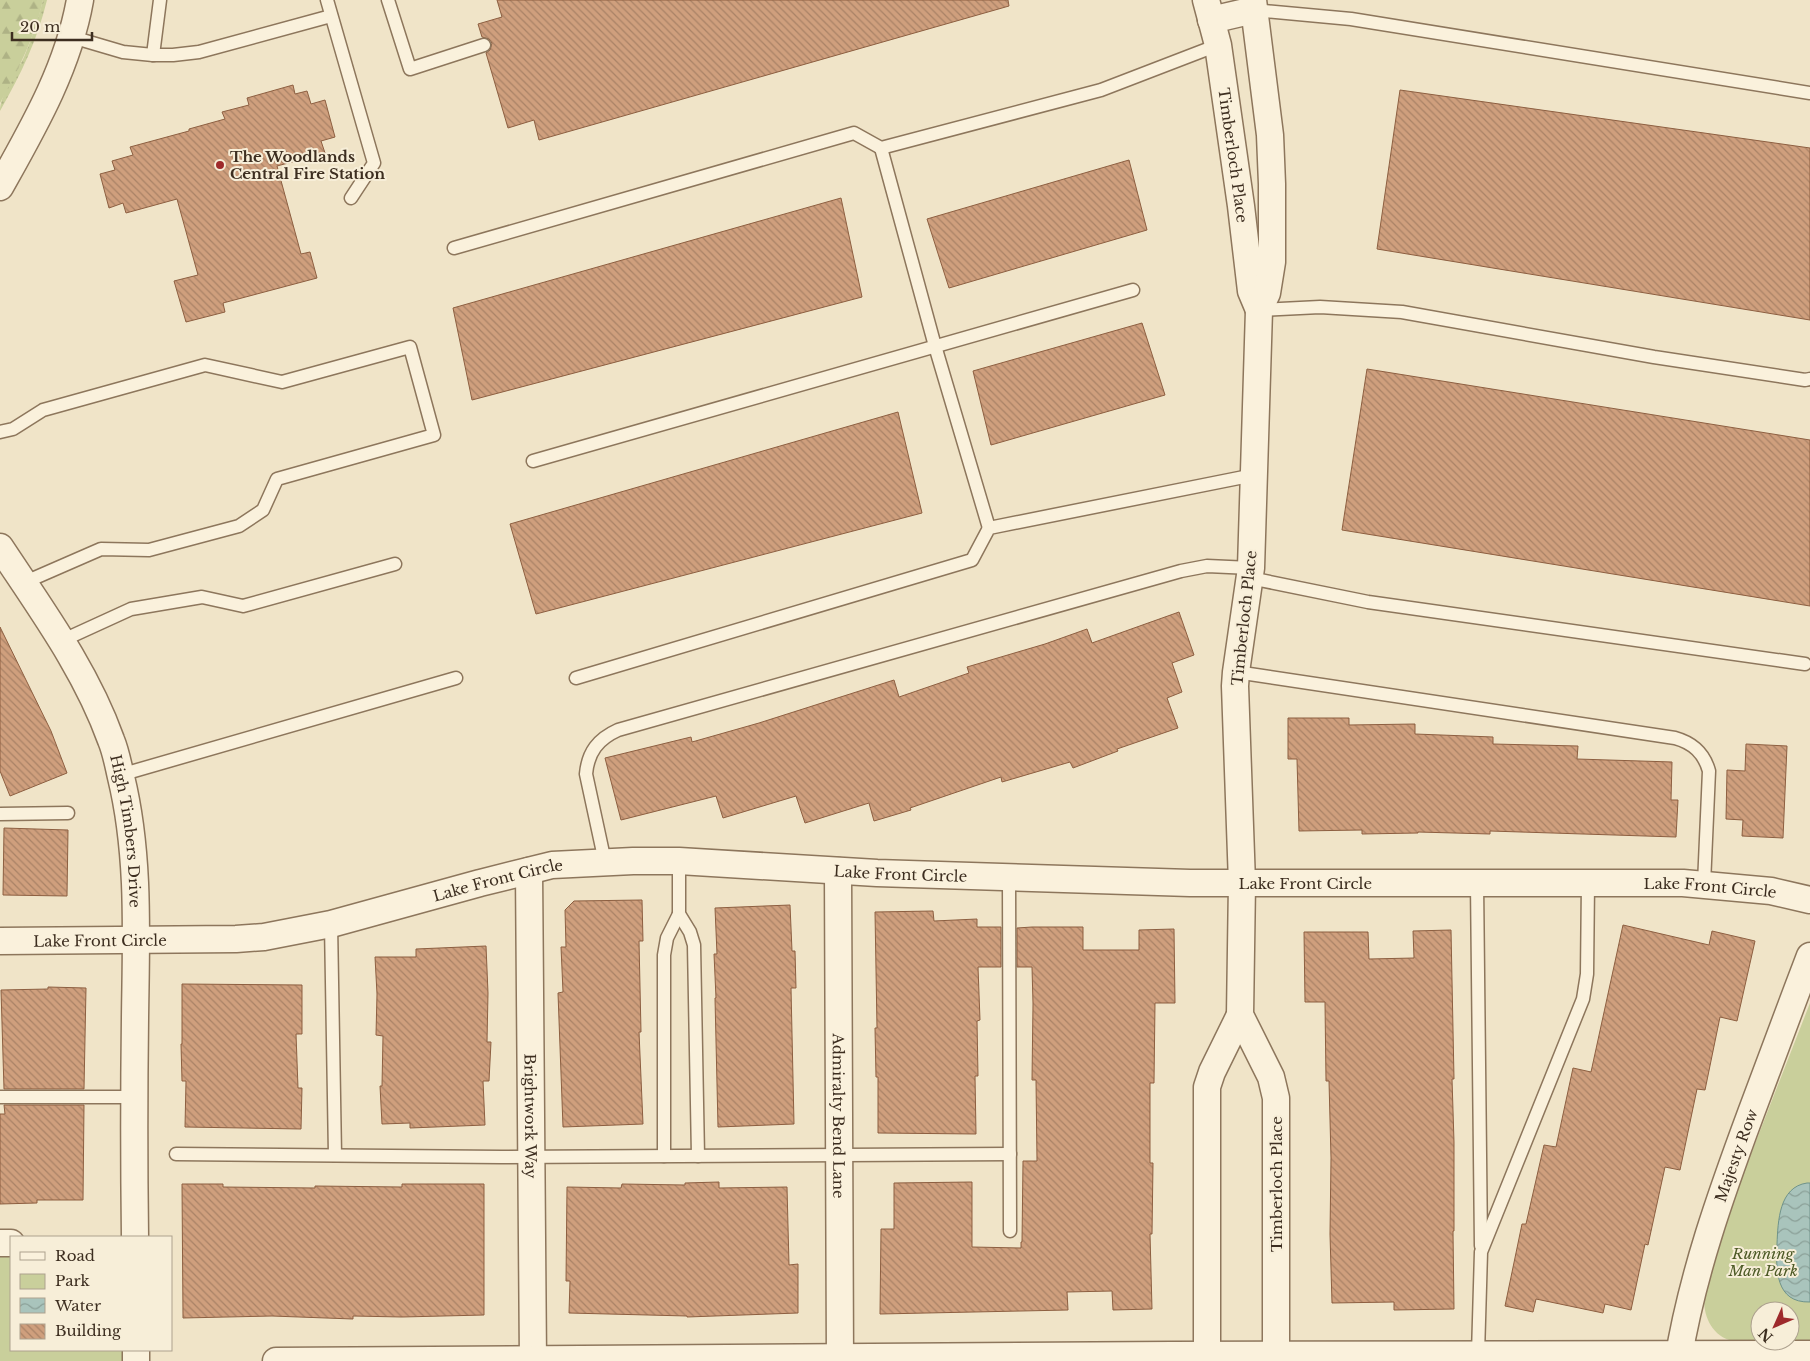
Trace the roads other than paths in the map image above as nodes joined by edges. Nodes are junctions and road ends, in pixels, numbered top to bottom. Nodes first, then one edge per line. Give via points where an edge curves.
1 (80, 0) edge
2 (160, 0) edge
3 (327, 0) edge
4 (388, 0) edge
5 (1254, 5) edge
6 (331, 16) junction
7 (1212, 22) edge
8 (72, 37) junction
9 (1258, 40) junction
10 (484, 45) dead end
11 (152, 56) junction
12 (1810, 93) edge
13 (881, 148) junction
14 (0, 187) edge
15 (352, 198) dead end
16 (454, 248) dead end
17 (1133, 290) dead end
18 (1259, 310) junction
19 (935, 346) junction
20 (1810, 379) edge
21 (0, 432) edge
22 (533, 461) dead end
23 (1254, 475) junction
24 (989, 528) junction
25 (0, 547) edge
26 (395, 564) dead end
27 (1250, 573) junction
28 (23, 583) junction
29 (61, 641) junction
30 (1805, 664) dead end
31 (1236, 672) junction
32 (456, 678) dead end
33 (576, 678) dead end
34 (120, 775) junction
35 (68, 813) dead end
36 (0, 814) edge
37 (679, 861) junction
38 (606, 862) junction
39 (529, 871) junction
40 (838, 871) junction
41 (1009, 878) junction
42 (1242, 883) junction
43 (1477, 883) junction
44 (1588, 883) junction
45 (1704, 884) junction
46 (1810, 900) edge
47 (679, 914) junction
48 (331, 924) junction
49 (136, 940) junction
50 (0, 941) edge
51 (1810, 956) edge
52 (1240, 1015) junction
53 (0, 1097) edge
54 (134, 1097) junction
55 (176, 1154) dead end
56 (1010, 1154) junction
57 (335, 1155) junction
58 (664, 1156) junction
59 (698, 1156) junction
60 (839, 1156) junction
61 (532, 1157) junction
62 (1010, 1231) dead end
63 (135, 1236) edge
64 (1481, 1252) junction
65 (1478, 1354) junction
66 (1810, 1354) edge
67 (1207, 1358) edge
68 (1276, 1358) edge
69 (1678, 1358) edge
70 (840, 1359) edge
71 (533, 1360) edge
72 (276, 1361) edge

1 - 8 street
2 - 11 lane
3 - 6 lane
4 - 10 lane via 410,69
5 - 7 street
5 - 9 street, Timberloch Place
5 - 12 lane
6 - 11 lane via 199,52
6 - 15 lane via 374,163
7 - 9 street
7 - 13 lane via 1101,90
7 - 18 street, Timberloch Place via 1251,291
8 - 11 lane via 112,50
8 - 14 street via 56,80
9 - 18 street, Timberloch Place via 1270,135 1272,262 1267,293
13 - 16 lane via 854,133
13 - 19 lane
17 - 19 lane
18 - 20 lane via 1320,307 1402,312 1654,357
18 - 23 street, Timberloch Place
19 - 22 lane
19 - 24 lane
21 - 28 lane via 13,429 43,410 205,365 282,382 410,347 434,435 277,480 263,510 239,526 149,550 101,549
23 - 24 lane
23 - 27 street, Timberloch Place
24 - 33 lane via 972,560
25 - 28 street, High Timbers Drive
26 - 29 lane via 244,606 202,597 131,609
27 - 30 lane via 1368,602
27 - 31 street, Timberloch Place
27 - 38 lane via 1207,566 1189,569 618,730 594,746 586,774
28 - 29 street, High Timbers Drive
29 - 34 street, High Timbers Drive via 98,707 112,742
31 - 42 street, Timberloch Place
31 - 45 lane via 1675,738 1691,744 1702,755 1709,771
32 - 34 lane
34 - 49 street, High Timbers Drive via 134,859
35 - 36 lane
37 - 38 street, Lake Front Circle
37 - 40 street, Lake Front Circle
37 - 47 lane
38 - 39 street, Lake Front Circle via 552,865
39 - 48 street, Lake Front Circle
39 - 61 street, Brightwork Way
40 - 41 street, Lake Front Circle
40 - 60 street, Admiralty Bend Lane
41 - 42 street, Lake Front Circle
41 - 56 lane
42 - 43 street, Lake Front Circle
42 - 52 street, Timberloch Place
43 - 44 street, Lake Front Circle
43 - 64 lane
44 - 45 street, Lake Front Circle
44 - 64 lane via 1588,974 1583,999
45 - 46 street, Lake Front Circle via 1771,891
47 - 58 lane via 667,938 664,955
47 - 59 lane via 694,945
48 - 49 street, Lake Front Circle via 264,937
48 - 57 lane
49 - 50 street, Lake Front Circle
49 - 54 street, High Timbers Drive
51 - 69 street, Majesty Row via 1709,1229 1686,1313
52 - 67 street, Timberloch Place via 1207,1087
52 - 68 street, Timberloch Place via 1271,1077 1276,1098
53 - 54 lane
54 - 63 street, High Timbers Drive
55 - 57 lane
56 - 60 lane
56 - 62 lane
57 - 61 lane
58 - 59 lane
58 - 61 lane
59 - 60 lane
60 - 70 street, Admiralty Bend Lane
61 - 71 street, Brightwork Way
64 - 65 lane
65 - 68 street
65 - 69 street
66 - 69 street
67 - 68 street
67 - 70 street
70 - 71 street
71 - 72 street

